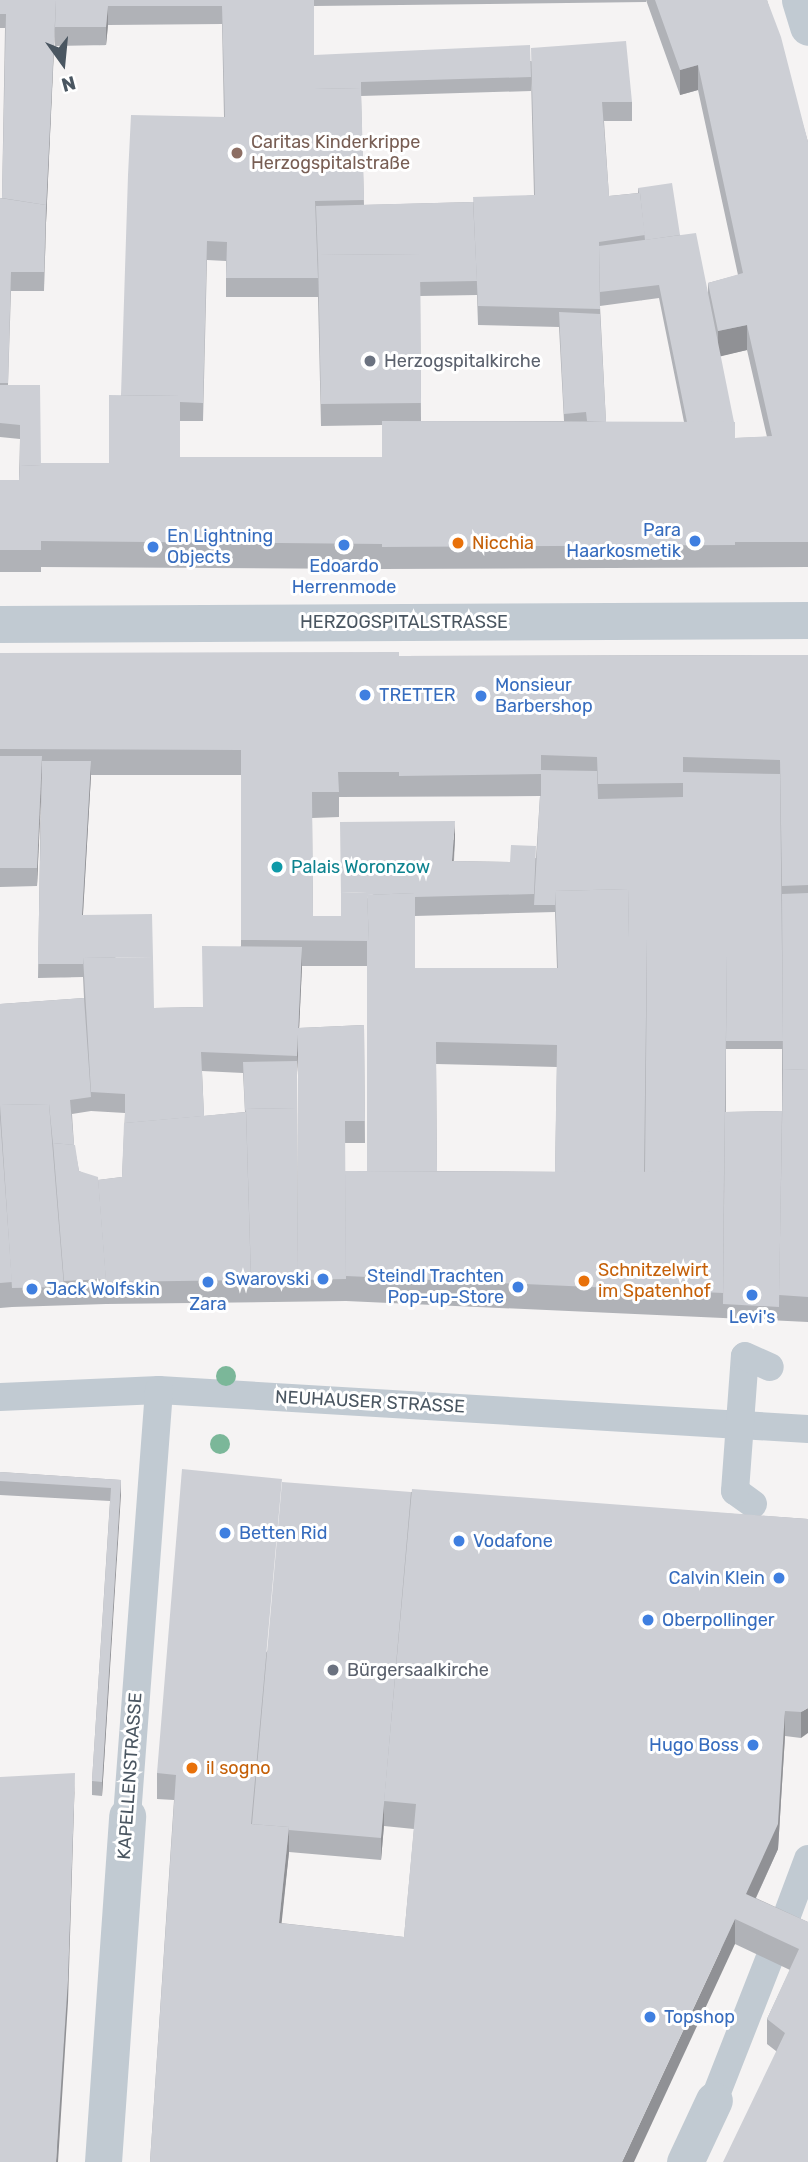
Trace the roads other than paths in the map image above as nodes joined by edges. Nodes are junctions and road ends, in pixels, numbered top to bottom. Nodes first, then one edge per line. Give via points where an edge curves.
1 (800, 0) edge
2 (808, 27) edge
3 (808, 620) edge
4 (0, 624) edge
5 (762, 1357) dead end
6 (159, 1390) junction
7 (0, 1397) edge
8 (740, 1424) junction
9 (808, 1429) edge
10 (747, 1493) dead end
11 (127, 1816) joint
12 (808, 1859) edge
13 (780, 1934) edge
14 (769, 1960) edge
15 (714, 2100) joint
16 (103, 2162) edge
17 (685, 2162) edge

1 - 2 street
3 - 4 street, HERZOGSPITALSTRASSE
5 - 8 street
6 - 7 street, NEUHAUSER STRASSE
6 - 8 street, NEUHAUSER STRASSE
6 - 11 street, KAPELLENSTRASSE
8 - 9 street, NEUHAUSER STRASSE
8 - 10 street
11 - 16 street, KAPELLENSTRASSE
12 - 13 street
14 - 15 street
15 - 17 street

